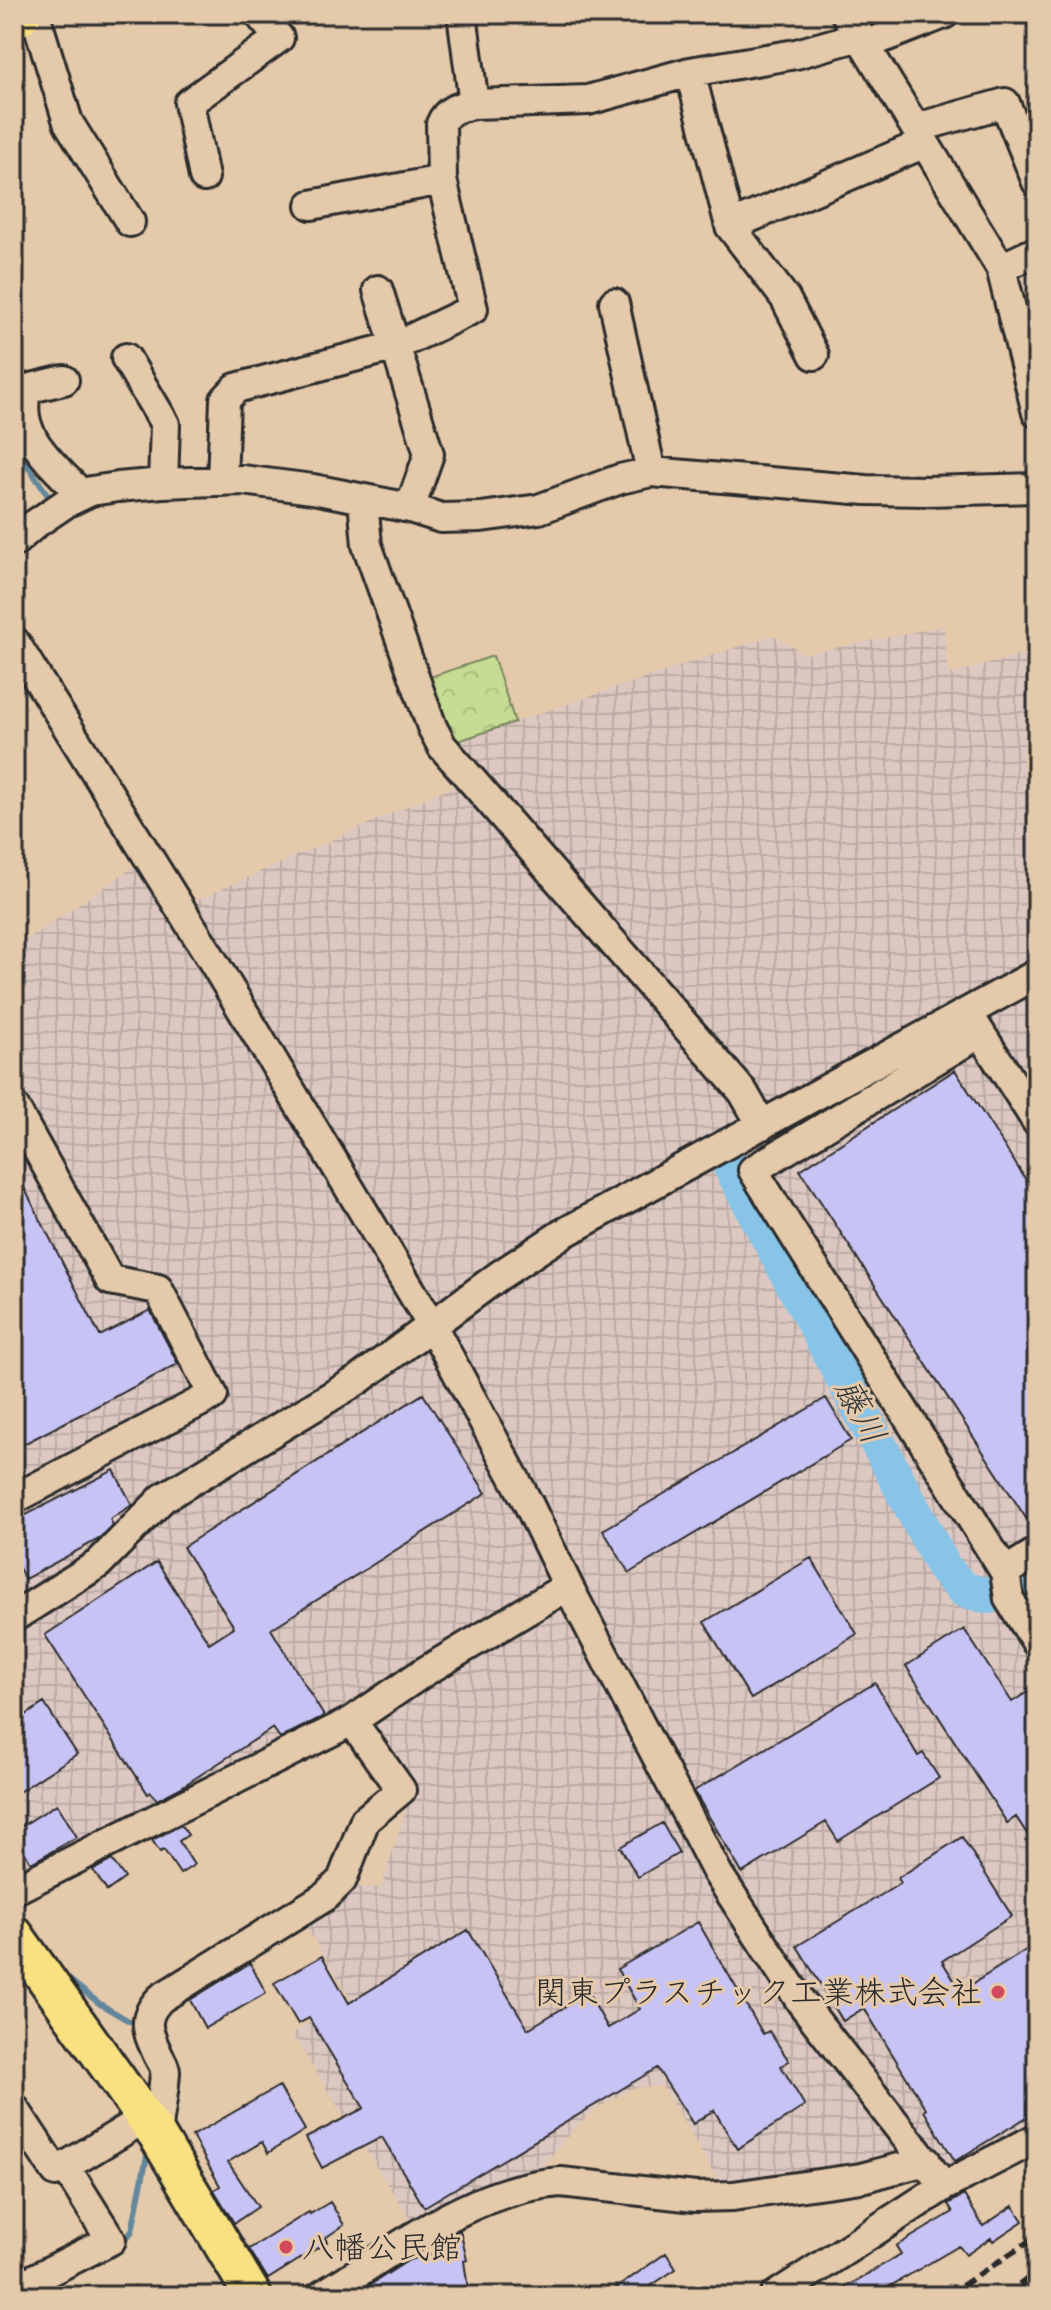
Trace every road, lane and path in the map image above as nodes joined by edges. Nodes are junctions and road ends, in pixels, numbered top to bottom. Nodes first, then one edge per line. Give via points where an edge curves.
1 (35, 14) edge
2 (259, 14) edge
3 (462, 14) edge
4 (944, 14) edge
5 (857, 32) edge
6 (690, 72) junction
7 (474, 104) junction
8 (920, 135) junction
9 (204, 177) dead end
10 (442, 180) junction
11 (1037, 182) edge
12 (311, 205) dead end
13 (130, 222) dead end
14 (730, 226) junction
15 (1037, 251) edge
16 (1001, 268) junction
17 (378, 290) dead end
18 (614, 303) dead end
19 (396, 346) junction
20 (814, 355) dead end
21 (126, 358) dead end
22 (64, 380) dead end
23 (1037, 413) edge
24 (651, 472) junction
25 (222, 481) junction
26 (163, 483) junction
27 (1037, 488) edge
28 (82, 495) junction
29 (363, 500) junction
30 (410, 508) junction
31 (14, 542) edge
32 (14, 641) edge
33 (1037, 974) edge
34 (974, 1023) junction
35 (14, 1107) edge
36 (1037, 1122) edge
37 (762, 1125) junction
38 (431, 1324) junction
39 (14, 1499) edge
40 (1037, 1552) edge
41 (1005, 1572) junction
42 (568, 1586) junction
43 (14, 1617) edge
44 (1037, 1643) edge
45 (352, 1721) junction
46 (14, 1890) edge
47 (14, 1934) edge
48 (14, 2108) edge
49 (151, 2126) junction
50 (1037, 2138) edge
51 (926, 2161) junction
52 (66, 2168) junction
53 (944, 2186) junction
54 (14, 2289) edge
55 (253, 2296) edge
56 (321, 2296) edge
57 (775, 2296) edge

1 - 13 street via 68,122
2 - 9 street via 279,38 189,103
3 - 7 street
4 - 5 street
5 - 6 street via 796,54
5 - 8 street
6 - 7 street via 588,100
6 - 14 street
7 - 10 street via 444,116
8 - 11 street via 1005,103
8 - 14 street
8 - 16 street
10 - 12 street
10 - 19 street via 473,309
14 - 20 street via 785,298
15 - 16 street
16 - 23 street
17 - 19 street
18 - 24 street
19 - 25 street via 236,388 225,400
19 - 30 street via 429,454
21 - 26 street via 165,424
22 - 28 street via 27,389 23,403 31,441
24 - 27 street via 866,490
24 - 30 street via 539,509 441,518
25 - 26 street
25 - 29 street via 285,485
26 - 28 street
28 - 31 street
29 - 30 street
29 - 37 street via 367,545 442,746 743,1092
32 - 38 street
33 - 34 street
34 - 36 street
34 - 37 street
34 - 41 street via 753,1170
35 - 39 street via 110,1280 158,1289 213,1395
37 - 38 street via 562,1234
38 - 42 street
38 - 43 street via 358,1380 163,1498 98,1564
40 - 41 street
41 - 44 street via 1009,1599
42 - 45 street
42 - 51 street via 718,1874 801,2002
45 - 46 street
45 - 49 street via 401,1790 365,1820 342,1880 326,1896 153,2005 147,2023 165,2069
47 - 49 main road
48 - 52 street via 56,2172
49 - 52 street
49 - 55 main road
50 - 53 street
51 - 53 street
51 - 56 street via 861,2178 733,2196 540,2183 443,2219
52 - 54 street via 111,2240
53 - 57 street

